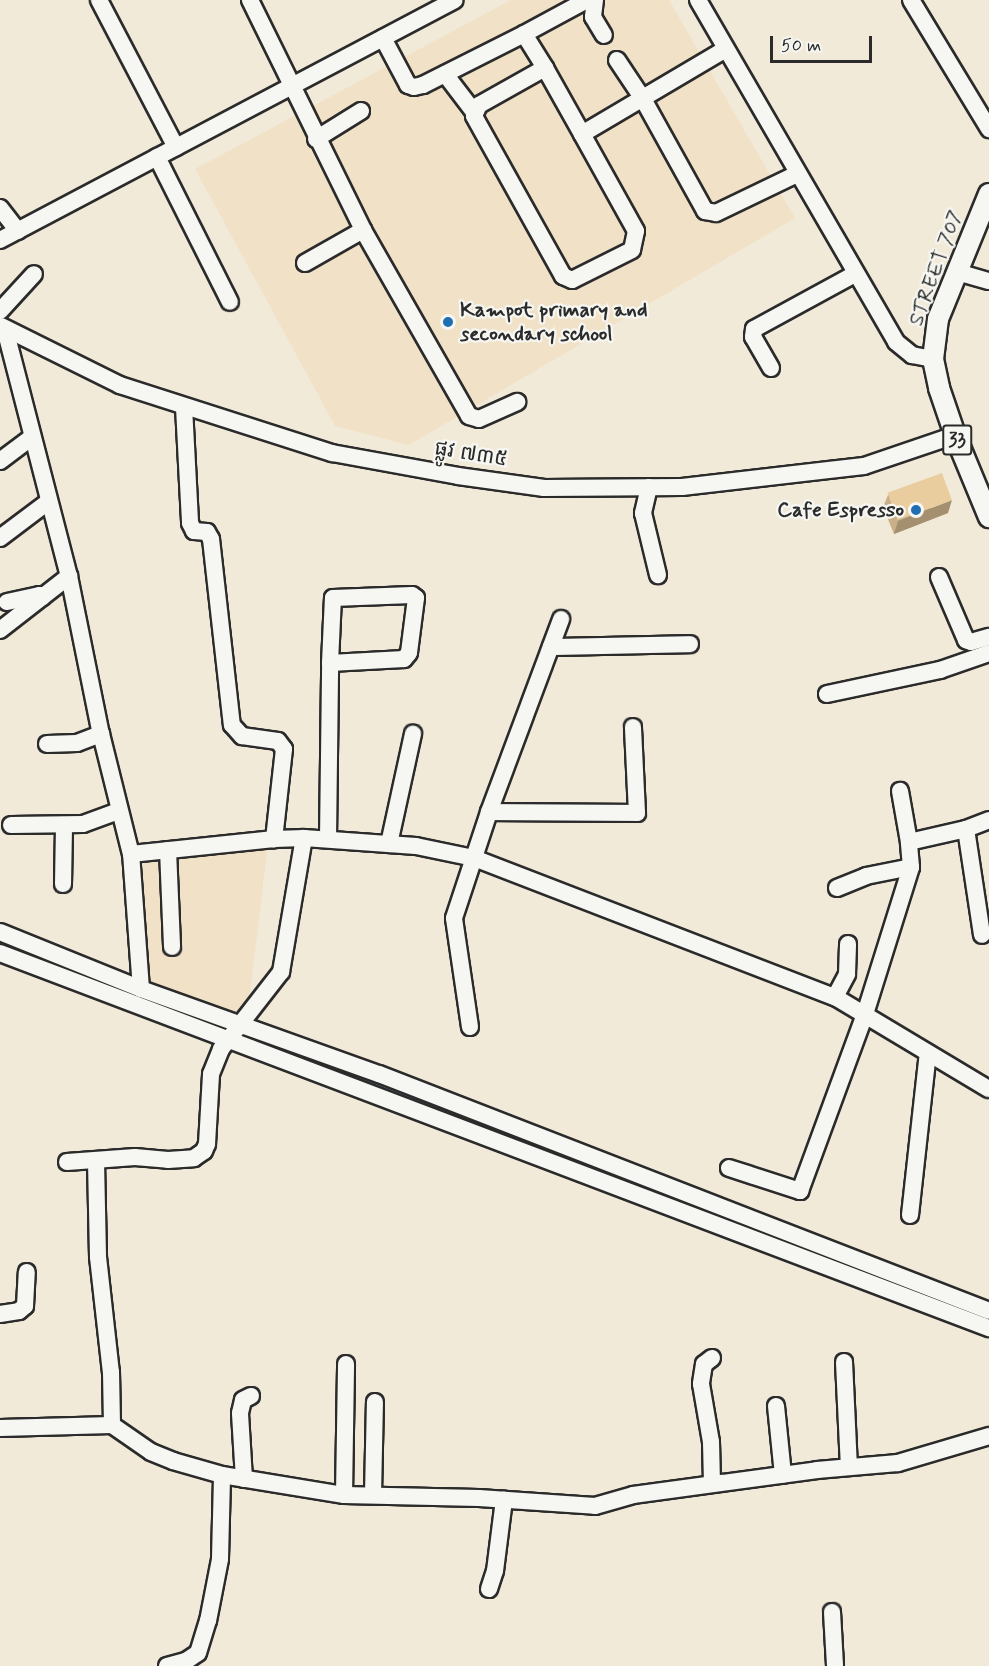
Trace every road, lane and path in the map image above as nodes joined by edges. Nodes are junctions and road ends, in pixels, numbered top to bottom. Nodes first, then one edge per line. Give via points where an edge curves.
1 (99, 0) edge
2 (250, 0) edge
3 (455, 0) edge
4 (587, 0) edge
5 (595, 0) edge
6 (698, 0) edge
7 (911, 0) edge
8 (524, 34) junction
9 (604, 35) dead end
10 (382, 38) junction
11 (726, 49) junction
12 (617, 60) dead end
13 (544, 68) junction
14 (445, 74) junction
15 (291, 87) junction
16 (643, 99) junction
17 (361, 111) dead end
18 (474, 112) junction
19 (989, 129) edge
20 (582, 134) junction
21 (316, 139) junction
22 (176, 147) junction
23 (157, 158) junction
24 (797, 174) junction
25 (989, 194) edge
26 (0, 208) edge
27 (363, 230) junction
28 (18, 231) junction
29 (0, 240) edge
30 (305, 263) dead end
31 (957, 272) junction
32 (34, 274) dead end
33 (855, 274) junction
34 (989, 280) edge
35 (230, 302) dead end
36 (0, 311) edge
37 (3, 328) edge
38 (933, 359) junction
39 (6, 364) edge
40 (771, 368) dead end
41 (517, 402) dead end
42 (184, 407) junction
43 (955, 435) junction
44 (32, 438) junction
45 (0, 461) edge
46 (649, 487) junction
47 (48, 502) junction
48 (989, 517) edge
49 (0, 538) edge
50 (658, 575) dead end
51 (69, 576) junction
52 (939, 577) dead end
53 (42, 597) junction
54 (7, 602) dead end
55 (561, 619) dead end
56 (0, 630) edge
57 (989, 637) edge
58 (690, 644) dead end
59 (551, 647) junction
60 (989, 653) edge
61 (330, 663) junction
62 (827, 694) dead end
63 (633, 727) dead end
64 (101, 734) junction
65 (413, 734) dead end
66 (48, 744) dead end
67 (900, 791) dead end
68 (118, 811) junction
69 (489, 812) junction
70 (989, 820) edge
71 (11, 825) dead end
72 (64, 825) junction
73 (966, 829) junction
74 (304, 838) junction
75 (274, 839) junction
76 (328, 839) junction
77 (909, 842) junction
78 (389, 844) junction
79 (168, 850) junction
80 (131, 854) junction
81 (474, 858) junction
82 (910, 867) junction
83 (63, 884) dead end
84 (837, 888) dead end
85 (0, 932) edge
86 (982, 935) dead end
87 (849, 944) dead end
88 (172, 946) dead end
89 (0, 953) edge
90 (141, 989) junction
91 (835, 997) junction
92 (865, 1014) junction
93 (241, 1024) junction
94 (470, 1028) dead end
95 (226, 1040) junction
96 (928, 1053) junction
97 (989, 1089) edge
98 (96, 1161) junction
99 (67, 1162) dead end
100 (729, 1168) dead end
101 (910, 1215) dead end
102 (27, 1272) dead end
103 (989, 1311) edge
104 (0, 1314) edge
105 (989, 1328) edge
106 (712, 1358) dead end
107 (844, 1362) dead end
108 (346, 1364) dead end
109 (251, 1396) dead end
110 (375, 1402) dead end
111 (776, 1406) dead end
112 (112, 1425) junction
113 (0, 1428) edge
114 (989, 1436) edge
115 (849, 1467) junction
116 (222, 1475) junction
117 (783, 1475) junction
118 (244, 1479) junction
119 (712, 1484) junction
120 (344, 1495) junction
121 (373, 1495) junction
122 (504, 1500) junction
123 (489, 1589) dead end
124 (832, 1612) dead end
125 (167, 1666) edge
126 (835, 1666) edge

1 - 22 street
2 - 15 street
3 - 10 street
4 - 8 street
5 - 9 street via 593,17
6 - 11 street
7 - 19 street
8 - 13 street
8 - 14 street
10 - 14 street via 408,85 423,85
10 - 15 street
11 - 16 street
11 - 24 street
12 - 16 street
13 - 18 street via 479,105
13 - 20 street
14 - 18 street
15 - 21 street
15 - 22 street
16 - 20 street
16 - 24 street via 705,211 711,214
17 - 21 street
18 - 20 street via 475,120 568,280 576,280 626,254 632,250 636,237 633,222
21 - 27 street
22 - 23 street
23 - 28 street
23 - 35 street
24 - 33 street
25 - 31 main road, STREET 707
26 - 28 street
27 - 30 street
27 - 41 street via 471,418 479,420
28 - 29 street
31 - 34 street
31 - 38 main road, STREET 707 via 938,320
32 - 36 street
33 - 38 street via 896,342 912,355
33 - 40 street via 754,329 753,337
37 - 39 street
37 - 42 street, ផ្លូវ ៧៣៥ via 120,385
38 - 43 main road, 33
39 - 44 street
42 - 46 street, ផ្លូវ ៧៣៥ via 332,453 458,476 544,488
42 - 75 street via 190,523 194,531 207,532 211,539 232,725 242,736 278,741 284,749
43 - 46 street, ផ្លូវ ៧៣៥ via 864,466 682,487
43 - 48 main road, 33
44 - 45 street
44 - 47 street
46 - 50 street via 643,513
47 - 49 street
47 - 51 street
51 - 53 street
51 - 64 street
52 - 57 street via 966,640
53 - 54 street
53 - 56 street
55 - 59 street
58 - 59 street
59 - 69 street
60 - 62 street via 940,670
61 - 61 street via 404,659 409,653 416,598 333,598
61 - 76 street
63 - 69 street via 637,813
64 - 66 street via 77,743
64 - 68 street
65 - 78 street
67 - 77 street
68 - 72 street via 83,824
68 - 80 street
69 - 81 street
70 - 73 street
71 - 72 street
72 - 83 street
73 - 77 street
73 - 86 street
74 - 75 street
74 - 76 street
74 - 93 street via 281,972
75 - 79 street
76 - 78 street
77 - 82 street
78 - 81 street
79 - 80 street
79 - 88 street
80 - 90 street
81 - 91 street
81 - 94 street via 454,918
82 - 84 street via 866,876
82 - 92 street
85 - 90 street
87 - 91 street via 847,974
89 - 95 street
90 - 93 street
91 - 92 street
92 - 96 street
92 - 100 street via 800,1191
93 - 95 street
93 - 103 street
95 - 98 street via 211,1074 207,1144 200,1155 168,1160 135,1157
95 - 105 street
96 - 97 street
96 - 101 street
98 - 99 street
98 - 112 street via 98,1257 111,1372
102 - 104 street via 25,1306
106 - 119 street via 704,1364 701,1384 711,1442
107 - 115 street
108 - 120 street
109 - 118 street via 243,1400 240,1413
110 - 121 street
111 - 117 street
112 - 113 street
112 - 116 street via 151,1452
114 - 115 street via 920,1458
115 - 117 street
116 - 118 street
116 - 125 street via 220,1559 208,1621 198,1653
117 - 119 street
118 - 120 street
119 - 122 street via 633,1495 595,1506
120 - 121 street
121 - 122 street
122 - 123 street
124 - 126 street

